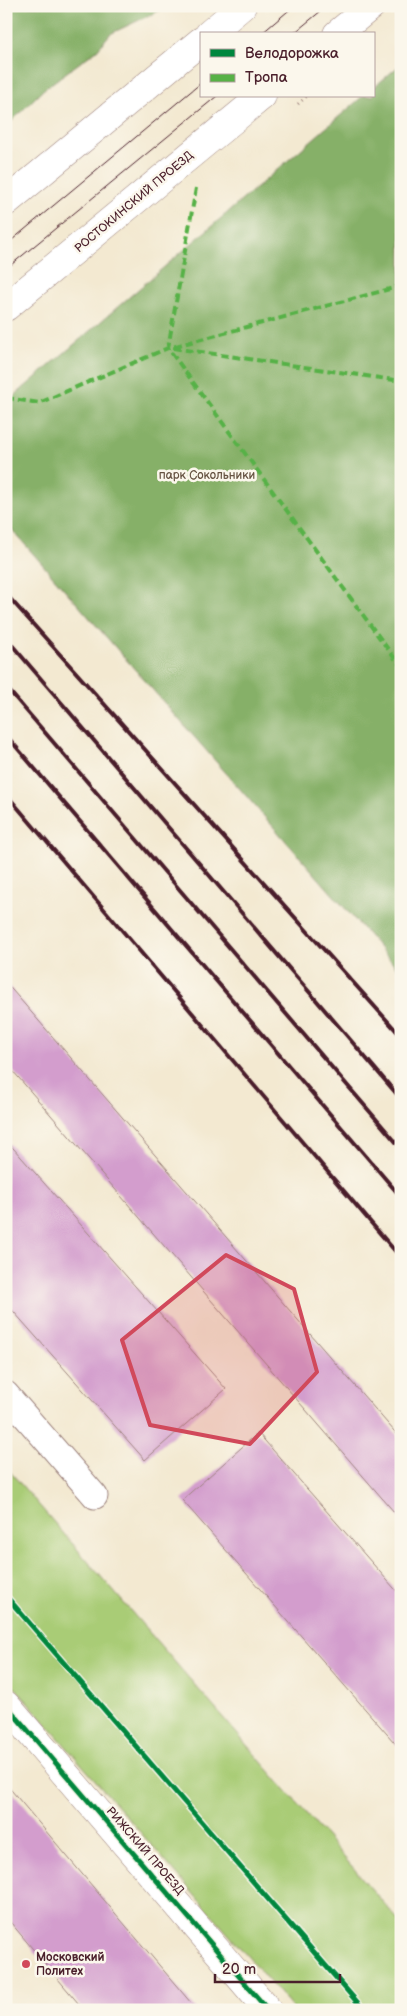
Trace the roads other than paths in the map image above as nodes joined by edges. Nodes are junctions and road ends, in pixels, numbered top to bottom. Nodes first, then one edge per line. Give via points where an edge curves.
1 (242, 6) edge
2 (371, 6) edge
3 (211, 32) edge
4 (339, 32) edge
5 (200, 42) edge
6 (260, 98) edge
7 (6, 202) edge
8 (6, 307) edge
9 (6, 1394) edge
10 (95, 1496) dead end
11 (6, 1705) edge
12 (268, 2010) edge

1 - 3 main road
2 - 4 main road
5 - 7 main road
6 - 8 main road, РОСТОКИНСКИЙ ПРОЕЗД
9 - 10 lane
11 - 12 main road, РИЖСКИЙ ПРОЕЗД

